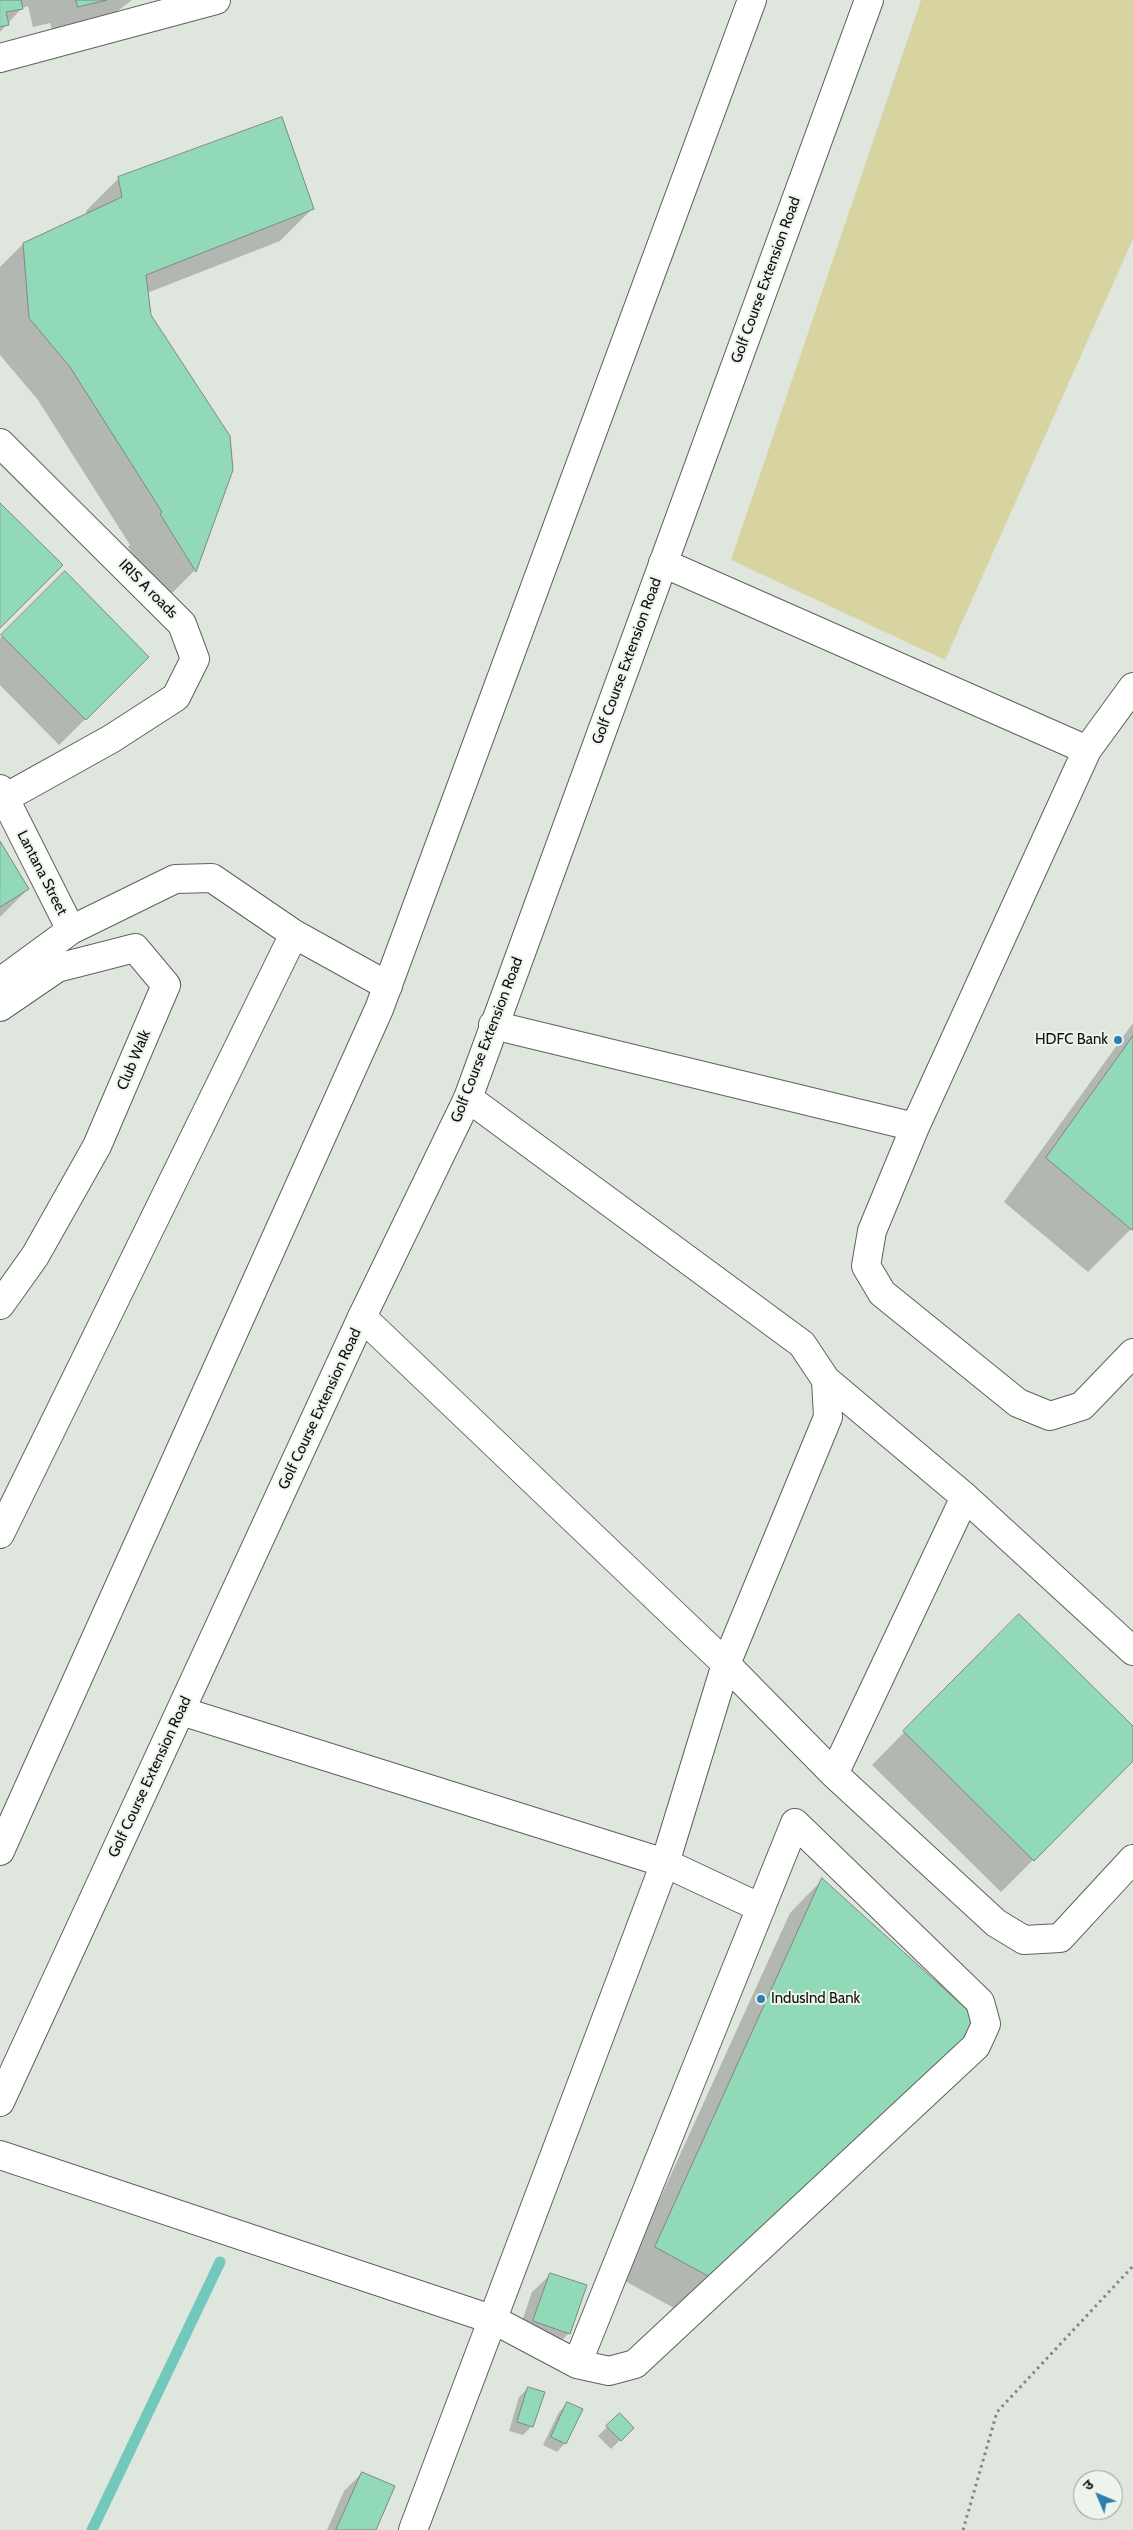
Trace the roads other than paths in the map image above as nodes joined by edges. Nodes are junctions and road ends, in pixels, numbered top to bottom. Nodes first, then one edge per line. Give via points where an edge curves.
1 (216, 0) edge
2 (752, 0) edge
3 (869, 0) edge
4 (0, 58) edge
5 (0, 443) edge
6 (663, 563) junction
7 (1133, 687) edge
8 (1087, 750) junction
9 (2, 794) edge
10 (71, 930) junction
11 (294, 934) junction
12 (0, 982) edge
13 (388, 986) junction
14 (0, 1008) edge
15 (494, 1026) junction
16 (468, 1098) junction
17 (915, 1127) junction
18 (0, 1305) edge
19 (362, 1317) junction
20 (1133, 1353) edge
21 (826, 1380) junction
22 (965, 1497) junction
23 (0, 1534) edge
24 (1133, 1651) edge
25 (726, 1664) junction
26 (181, 1711) junction
27 (834, 1774) junction
28 (0, 1851) edge
29 (1133, 1859) edge
30 (665, 1863) junction
31 (761, 1908) junction
32 (0, 2102) edge
33 (0, 2155) edge
34 (494, 2320) junction
35 (578, 2364) junction
36 (413, 2530) edge

1 - 4 main road
2 - 13 main road
3 - 6 main road, Golf Course Extension Road
5 - 9 main road, IRIS A roads via 182,624 195,659 176,697 111,739
6 - 8 main road
6 - 15 main road, Golf Course Extension Road
7 - 8 main road
8 - 17 main road
9 - 10 main road, Lantana Street
10 - 11 main road via 175,879 212,878
10 - 12 main road
11 - 13 main road
11 - 23 main road
13 - 28 main road
14 - 18 main road, Club Walk via 57,968 135,948 166,984 97,1146 35,1256
15 - 16 main road, Golf Course Extension Road
15 - 17 main road
16 - 19 main road, Golf Course Extension Road
16 - 21 main road via 802,1344
17 - 20 main road via 872,1231 866,1266 882,1293 1018,1403 1050,1416 1082,1406
19 - 25 main road
19 - 26 main road, Golf Course Extension Road
21 - 22 main road
21 - 25 main road via 828,1416
22 - 24 main road
22 - 27 main road
25 - 27 main road
25 - 30 main road
26 - 30 main road
26 - 32 main road, Golf Course Extension Road
27 - 29 main road via 996,1923 1024,1940 1060,1938
30 - 31 main road
30 - 34 main road
31 - 35 main road
31 - 35 main road via 795,1823 980,2002 986,2024 976,2046 636,2364 609,2371
33 - 34 main road
34 - 35 main road
34 - 36 main road

